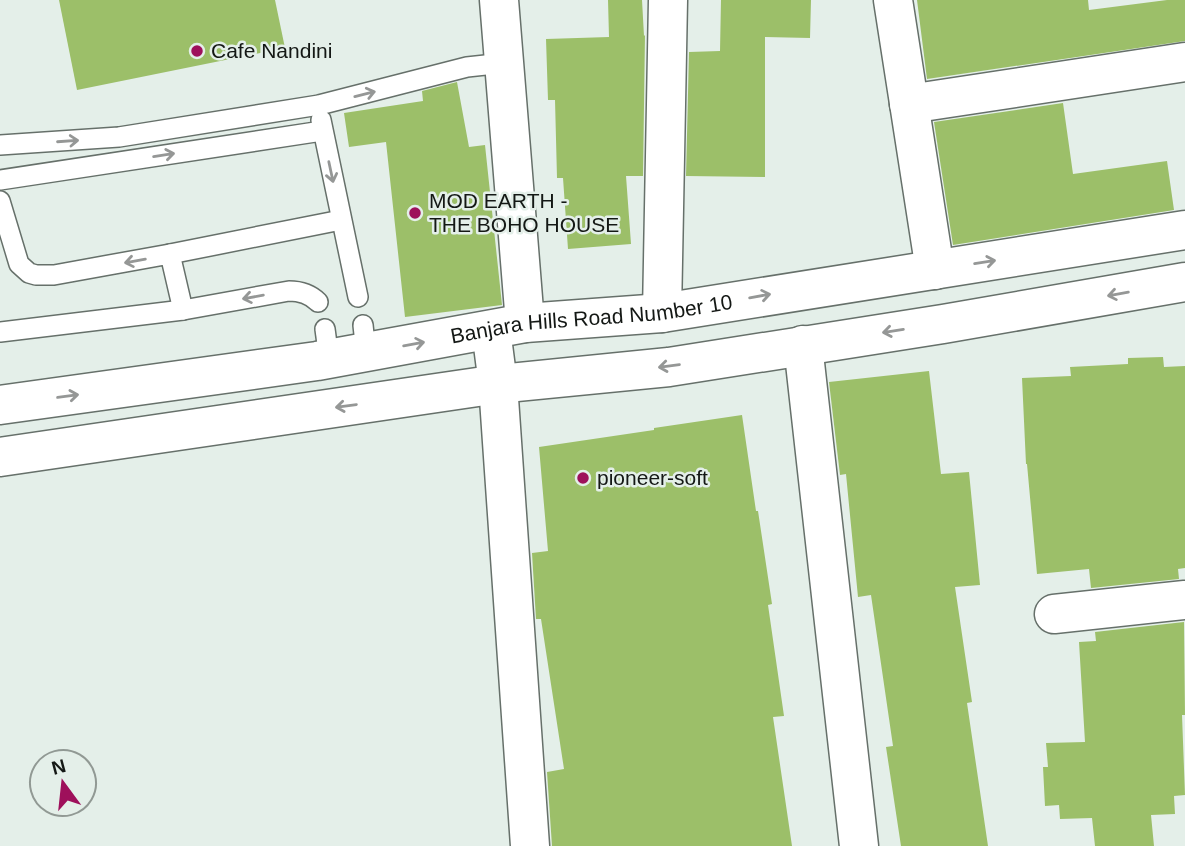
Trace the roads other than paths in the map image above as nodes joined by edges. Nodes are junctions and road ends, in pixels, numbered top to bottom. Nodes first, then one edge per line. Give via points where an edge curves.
1 (499, 0) edge
2 (668, 0) edge
3 (893, 0) edge
4 (1185, 62) edge
5 (504, 63) junction
6 (909, 104) junction
7 (318, 105) junction
8 (322, 131) junction
9 (0, 145) edge
10 (0, 180) edge
11 (0, 201) edge
12 (341, 219) junction
13 (1185, 230) edge
14 (170, 254) junction
15 (935, 270) junction
16 (1185, 282) edge
17 (358, 297) dead end
18 (318, 302) dead end
19 (183, 310) junction
20 (663, 313) junction
21 (508, 326) junction
22 (0, 332) edge
23 (803, 345) junction
24 (498, 384) junction
25 (0, 405) edge
26 (0, 457) edge
27 (1185, 600) edge
28 (1054, 614) dead end
29 (530, 846) edge
30 (859, 846) edge

1 - 5 main road
2 - 20 main road
3 - 6 main road
4 - 6 main road
7 -> 5 lane
5 - 21 main road
6 - 15 main road
7 - 8 lane
9 -> 7 lane via 119,137
10 -> 8 lane
8 -> 12 lane
14 -> 11 lane via 54,275 29,273 19,264
12 - 14 lane
12 - 17 lane
15 -> 13 main road, Banjara Hills Road Number 10
14 - 19 lane
20 -> 15 main road, Banjara Hills Road Number 10
16 -> 23 main road
18 -> 19 lane via 289,291
19 - 22 lane
20 - 21 main road, Banjara Hills Road Number 10
21 - 24 main road
25 -> 21 main road, Banjara Hills Road Number 10 via 327,344
23 -> 24 main road via 669,366
23 - 30 main road
24 -> 26 main road
24 - 29 main road
27 - 28 main road

